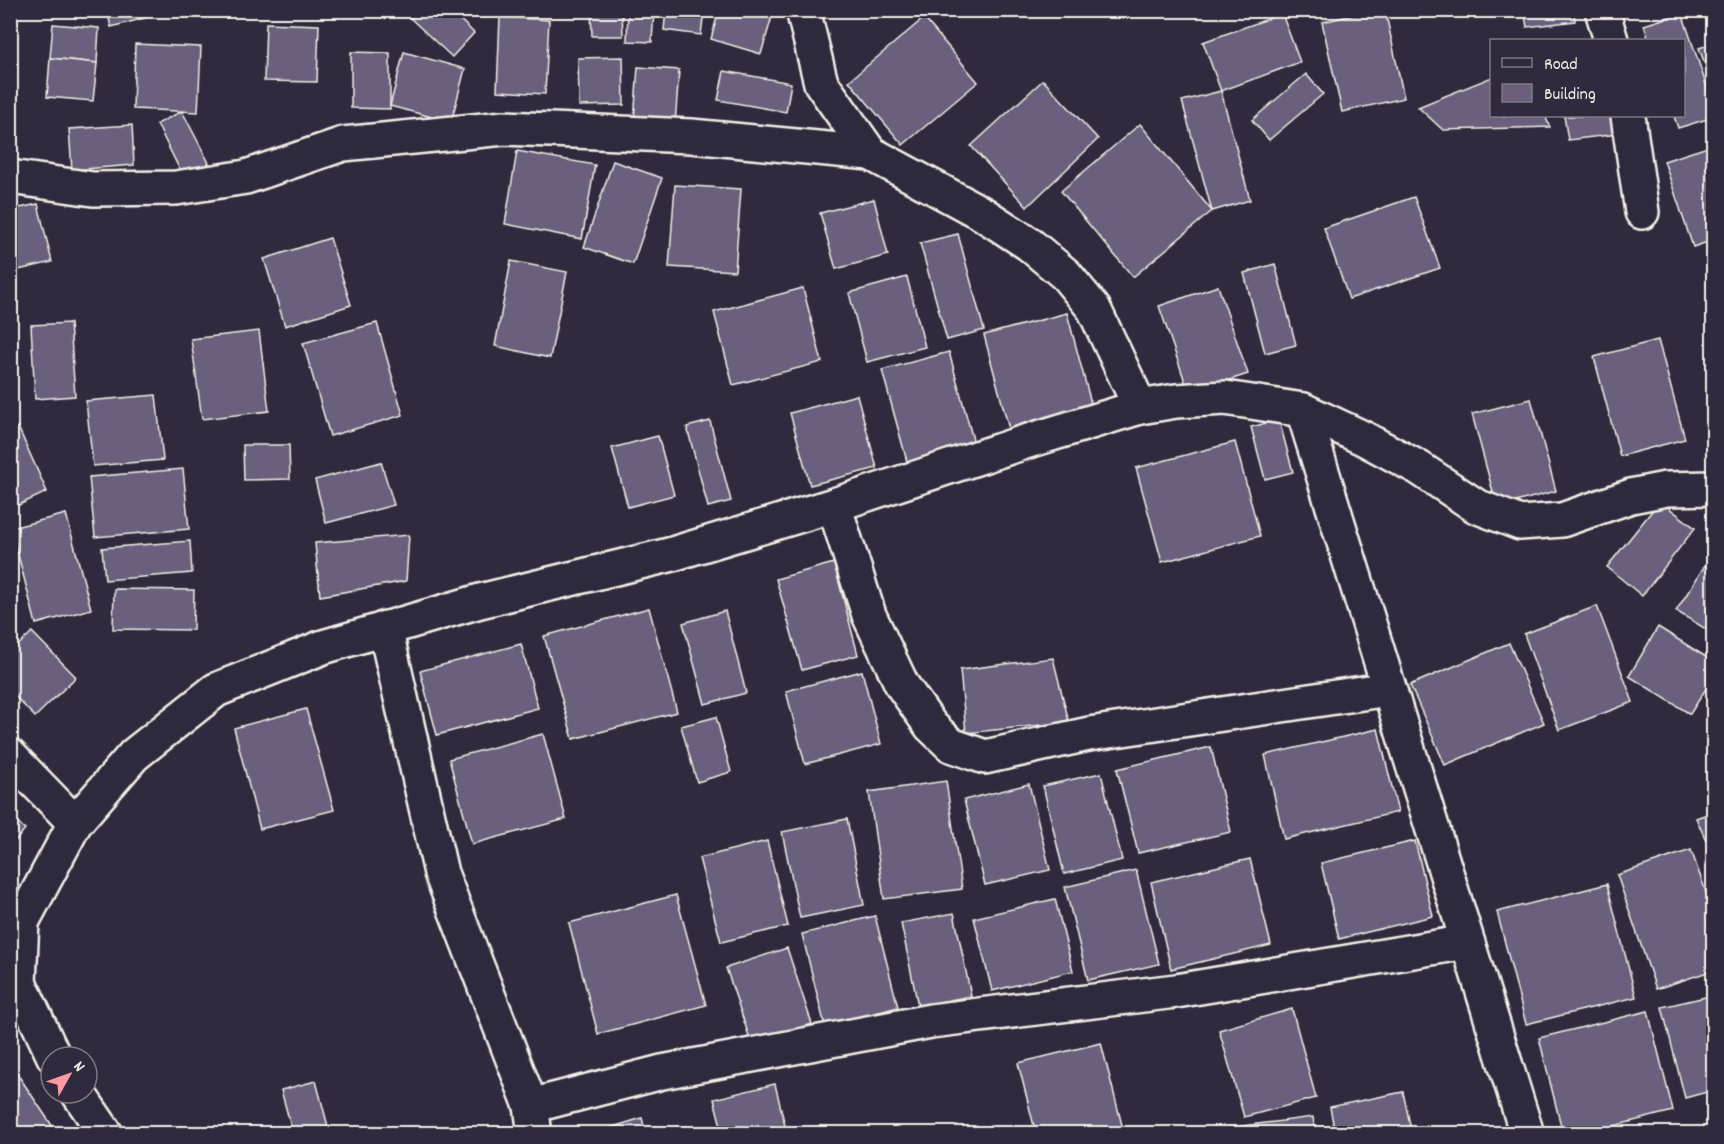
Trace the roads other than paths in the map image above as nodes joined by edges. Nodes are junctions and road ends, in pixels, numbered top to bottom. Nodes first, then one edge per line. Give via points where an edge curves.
1 (803, 10) edge
2 (1602, 10) edge
3 (1611, 39) edge
4 (1628, 117) edge
5 (870, 153) junction
6 (10, 177) edge
7 (1642, 212) dead end
8 (1140, 407) junction
9 (1303, 410) junction
10 (1713, 488) edge
11 (834, 505) junction
12 (385, 628) junction
13 (1389, 688) junction
14 (10, 756) edge
15 (75, 823) junction
16 (1467, 942) junction
17 (48, 1045) edge
18 (86, 1105) edge
19 (533, 1120) edge
20 (106, 1134) edge
21 (1527, 1134) edge

1 - 5 street via 821,83
2 - 3 street
4 - 7 street
5 - 6 street via 690,136 504,128 343,144 246,177 176,188 93,189
5 - 8 street via 983,214 1029,244 1066,275 1094,309
8 - 9 street via 1225,398
8 - 11 street
9 - 10 street via 1419,468 1476,506 1521,523 1562,520 1631,496 1666,489
9 - 13 street
11 - 12 street via 669,555
11 - 13 street via 869,615 902,685 951,745 985,757 1089,734
12 - 15 street via 323,647 216,690 134,755
12 - 19 street via 441,873
13 - 16 street
14 - 15 street
15 - 17 street via 22,922 19,982
16 - 19 street via 1176,991 931,1021 662,1072
16 - 21 street
18 - 20 street

